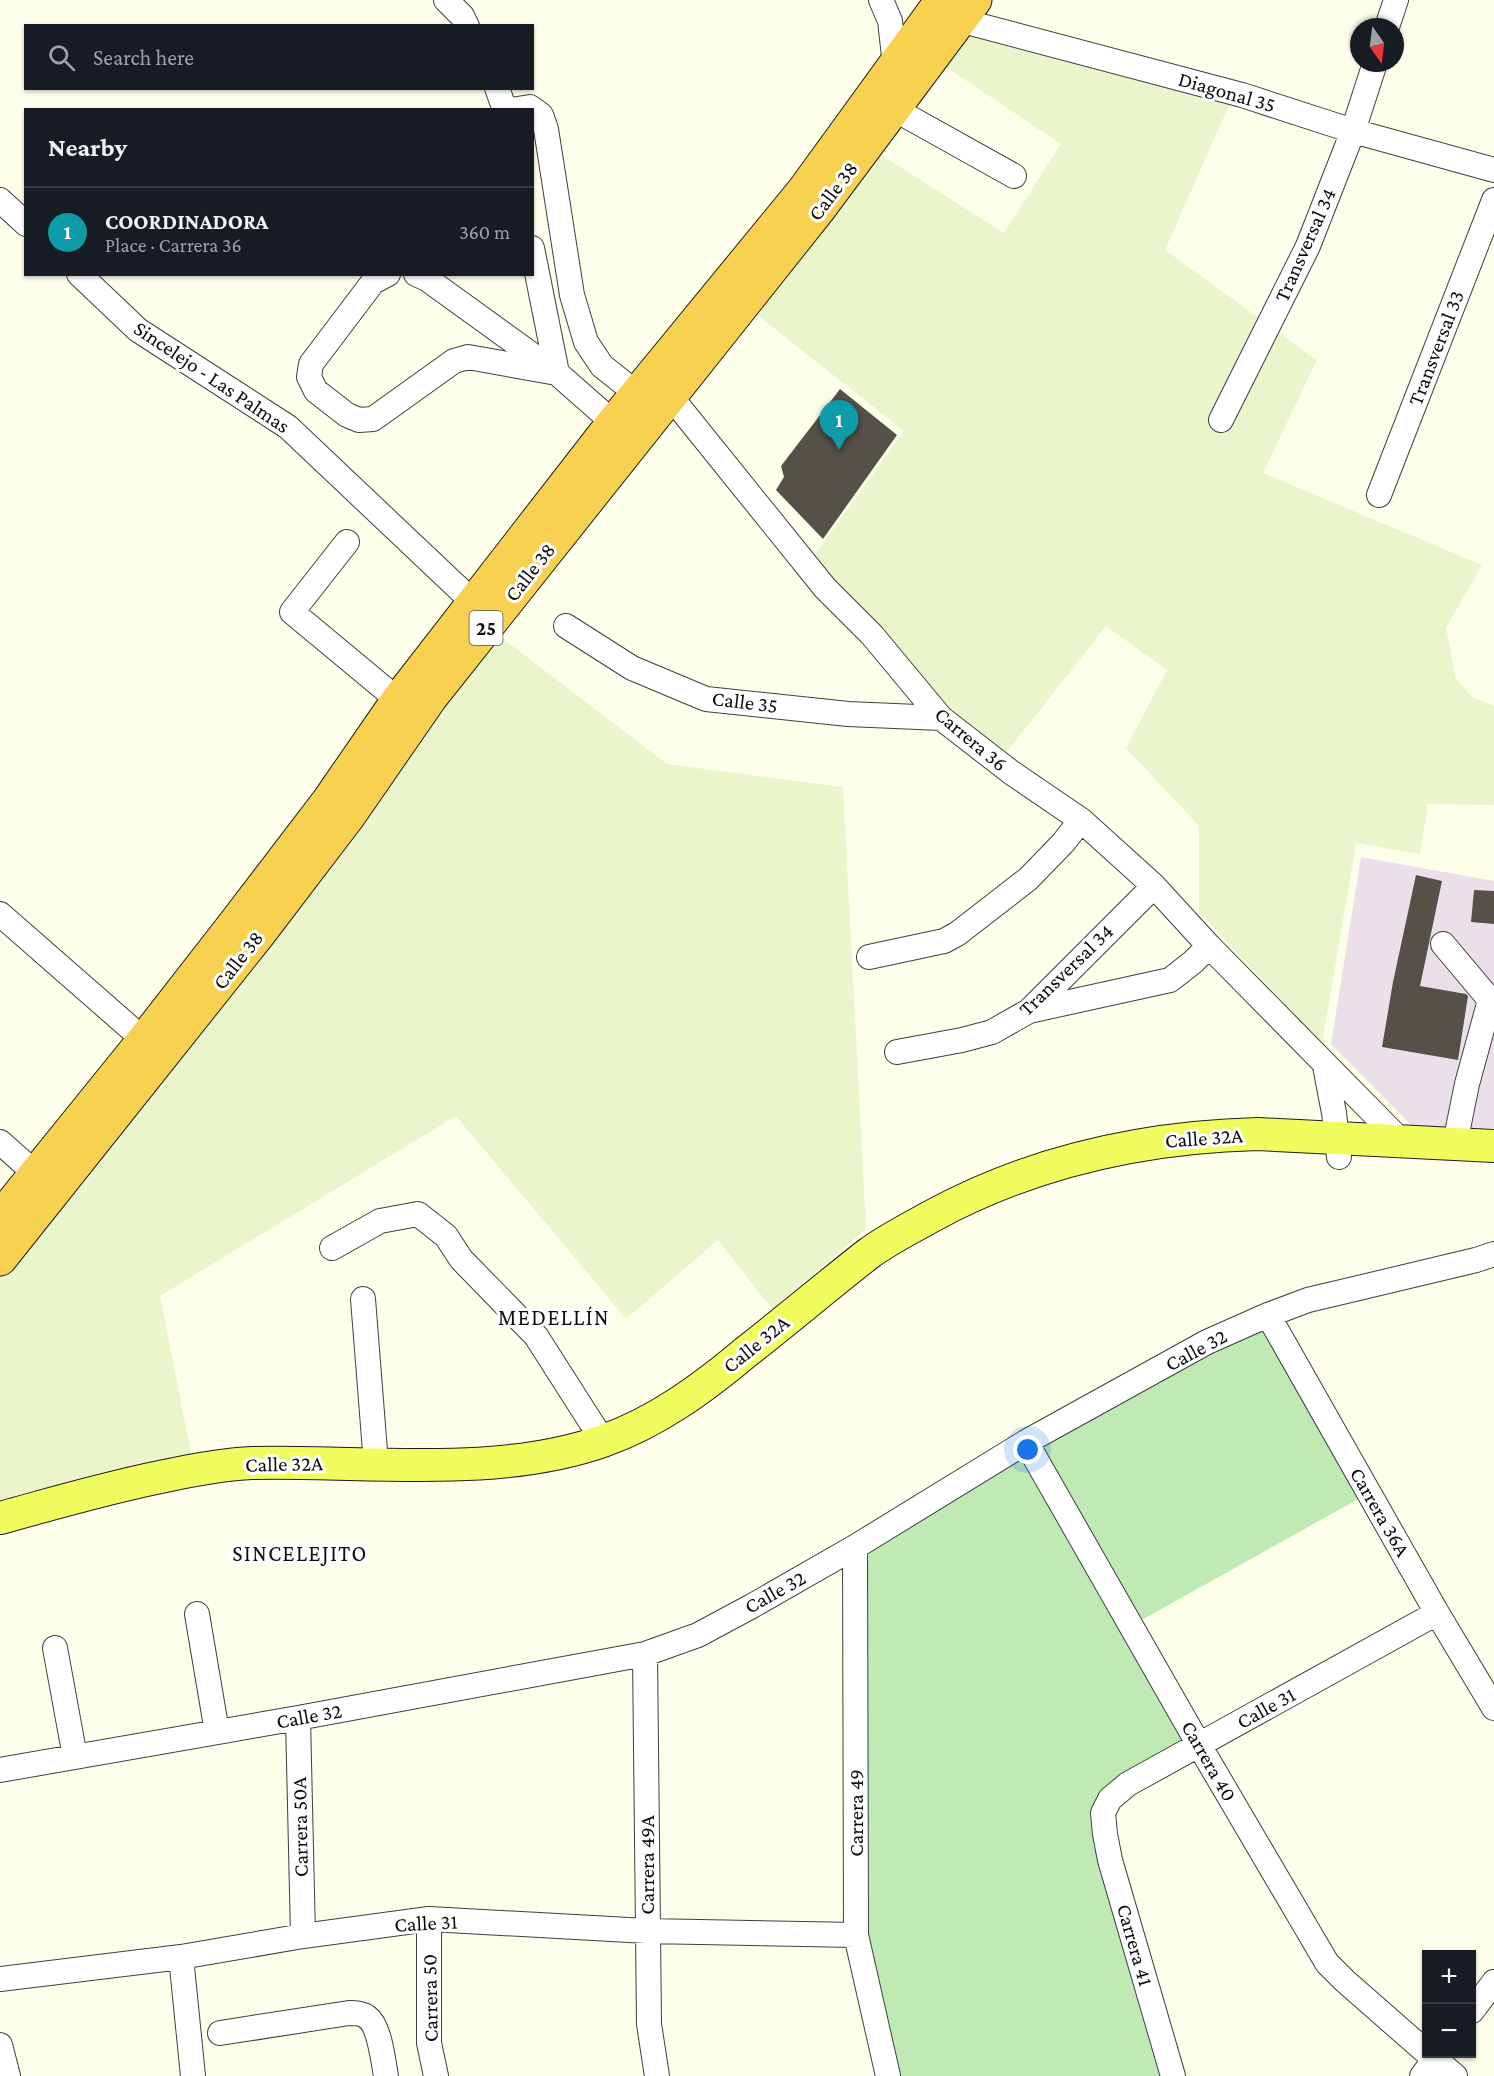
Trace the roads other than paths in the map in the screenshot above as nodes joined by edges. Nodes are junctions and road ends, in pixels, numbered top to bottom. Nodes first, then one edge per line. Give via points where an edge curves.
1 (446, 0) edge
2 (881, 0) edge
3 (1396, 0) edge
4 (959, 7) edge
5 (1390, 18) edge
6 (466, 24) edge
7 (896, 65) junction
8 (1372, 72) edge
9 (498, 90) edge
10 (505, 108) edge
11 (894, 109) junction
12 (534, 110) edge
13 (1353, 130) junction
14 (1494, 170) edge
15 (1014, 176) dead end
16 (0, 200) edge
17 (1494, 200) edge
18 (24, 222) edge
19 (534, 258) edge
20 (81, 276) edge
21 (384, 276) edge
22 (420, 276) edge
23 (485, 321) junction
24 (586, 342) junction
25 (468, 357) junction
26 (557, 373) junction
27 (654, 395) junction
28 (1221, 420) dead end
29 (623, 432) junction
30 (1379, 495) dead end
31 (347, 542) dead end
32 (474, 603) junction
33 (566, 626) dead end
34 (398, 700) junction
35 (941, 718) junction
36 (1081, 820) junction
37 (1154, 886) junction
38 (0, 914) edge
39 (1443, 944) dead end
40 (1209, 946) junction
41 (869, 957) dead end
42 (1029, 1011) junction
43 (144, 1040) junction
44 (897, 1053) dead end
45 (1325, 1066) junction
46 (1360, 1100) junction
47 (1336, 1136) junction
48 (1400, 1140) junction
49 (0, 1142) edge
50 (1455, 1143) junction
51 (1494, 1146) edge
52 (1494, 1167) edge
53 (36, 1174) junction
54 (0, 1218) edge
55 (332, 1248) dead end
56 (1494, 1254) edge
57 (0, 1259) edge
58 (363, 1299) dead end
59 (1268, 1315) junction
60 (603, 1441) junction
61 (1026, 1442) junction
62 (376, 1464) junction
63 (0, 1518) edge
64 (0, 1538) edge
65 (855, 1547) junction
66 (1437, 1613) junction
67 (197, 1614) dead end
68 (54, 1648) dead end
69 (645, 1654) junction
70 (1494, 1708) edge
71 (298, 1718) junction
72 (217, 1732) junction
73 (1199, 1745) junction
74 (75, 1757) junction
75 (0, 1770) edge
76 (1103, 1813) joint
77 (429, 1919) junction
78 (647, 1931) junction
79 (856, 1935) junction
80 (303, 1936) junction
81 (181, 1957) junction
82 (0, 1979) edge
83 (1494, 1982) edge
84 (1476, 2006) edge
85 (220, 2033) dead end
86 (0, 2045) edge
87 (1430, 2059) edge
88 (8, 2076) edge
89 (193, 2076) edge
90 (386, 2076) edge
91 (436, 2076) edge
92 (657, 2076) edge
93 (888, 2076) edge
94 (1173, 2076) edge
95 (1455, 2076) edge

1 - 6 street
2 - 7 street via 890,21
3 - 5 street
4 - 7 highway, Calle 38 / 25
4 - 11 highway, Calle 38 / 25
4 - 13 street, Diagonal 35
7 - 27 highway, Calle 38 / 25
8 - 13 street, Transversal 34
9 - 10 street
11 - 15 street
11 - 27 highway, Calle 38 / 25 via 819,209
12 - 24 street, Carrera 36 via 541,115 546,129 572,295
13 - 14 street, Diagonal 35
13 - 28 street, Transversal 34 via 1308,246
16 - 18 street
17 - 30 street, Transversal 33
19 - 26 street
20 - 32 street, Sincelejo - Las Palmas via 138,330 288,427
21 - 25 street via 373,282 311,364 309,377 316,391 347,415 359,420 373,419 454,361
22 - 23 street
23 - 25 street
23 - 26 street
24 - 26 street
24 - 27 street, Carrera 36 via 602,366
25 - 26 street
26 - 29 street
27 - 29 highway, Calle 38 / 25
27 - 35 street, Carrera 36 via 825,588 872,635
29 - 32 highway, Calle 38 / 25
29 - 57 highway, Calle 38 / 25 via 348,817
31 - 34 street via 292,612
32 - 34 highway, Calle 38 / 25
33 - 35 street, Calle 35 via 632,668 706,699 848,714
34 - 43 highway, Calle 38 / 25 via 329,800
35 - 36 street, Carrera 36
36 - 37 street, Carrera 36
36 - 41 street via 1028,879 957,934 944,941
37 - 40 street, Carrera 36
37 - 42 street, Transversal 34
38 - 43 street
39 - 50 street via 1490,1000
40 - 42 street via 1170,980
40 - 45 street, Carrera 36
42 - 44 street, Transversal 34 via 992,1032
43 - 53 highway, Calle 38 / 25
45 - 46 street, Carrera 36
45 - 47 street
46 - 47 street via 1345,1103
46 - 48 street, Carrera 36
47 - 48 main road, Calle 32A
47 - 52 main road, Calle 32A
47 - 60 main road, Calle 32A via 1222,1134 1155,1141 1079,1157 986,1190 938,1212 871,1252 674,1407
47 - 64 main road, Calle 32A via 1242,1154 1149,1163 1084,1177 994,1208 919,1244 882,1268 721,1397 683,1423 609,1459 520,1480 240,1483 135,1500
48 - 50 main road, Calle 32A
49 - 53 street
50 - 51 main road, Calle 32A
53 - 54 highway, Calle 38 / 25
55 - 60 street via 381,1221 418,1214 446,1236 461,1259 536,1336
56 - 59 street, Calle 32 via 1308,1300
58 - 62 street
59 - 61 street, Calle 32 via 1207,1342
59 - 66 street, Carrera 36A
60 - 62 main road, Calle 32A via 515,1461
61 - 65 street, Calle 32
61 - 73 street, Carrera 40
62 - 63 main road, Calle 32A via 249,1463 200,1469 129,1483
65 - 69 street, Calle 32 via 698,1635
65 - 79 street, Carrera 49
66 - 70 street, Carrera 36A
66 - 73 street, Calle 31
67 - 72 street
68 - 74 street
69 - 71 street, Calle 32
69 - 78 street, Carrera 49A
71 - 72 street, Calle 32
71 - 80 street, Carrera 50A
72 - 74 street, Calle 32
73 - 76 street, Calle 31 via 1128,1784 1110,1799
73 - 87 street, Carrera 40 via 1327,1962
74 - 75 street, Calle 32
76 - 94 street, Carrera 41 via 1110,1860
77 - 78 street, Calle 31
77 - 80 street, Calle 31
77 - 91 street, Carrera 50 via 429,2043
78 - 79 street, Calle 31
78 - 92 street, Carrera 49A via 649,2024
79 - 93 street, Carrera 49
80 - 81 street, Calle 31
81 - 82 street, Calle 31
81 - 89 street
83 - 84 street
85 - 90 street via 349,2013 366,2016 377,2031
86 - 88 street
87 - 95 street, Carrera 40

